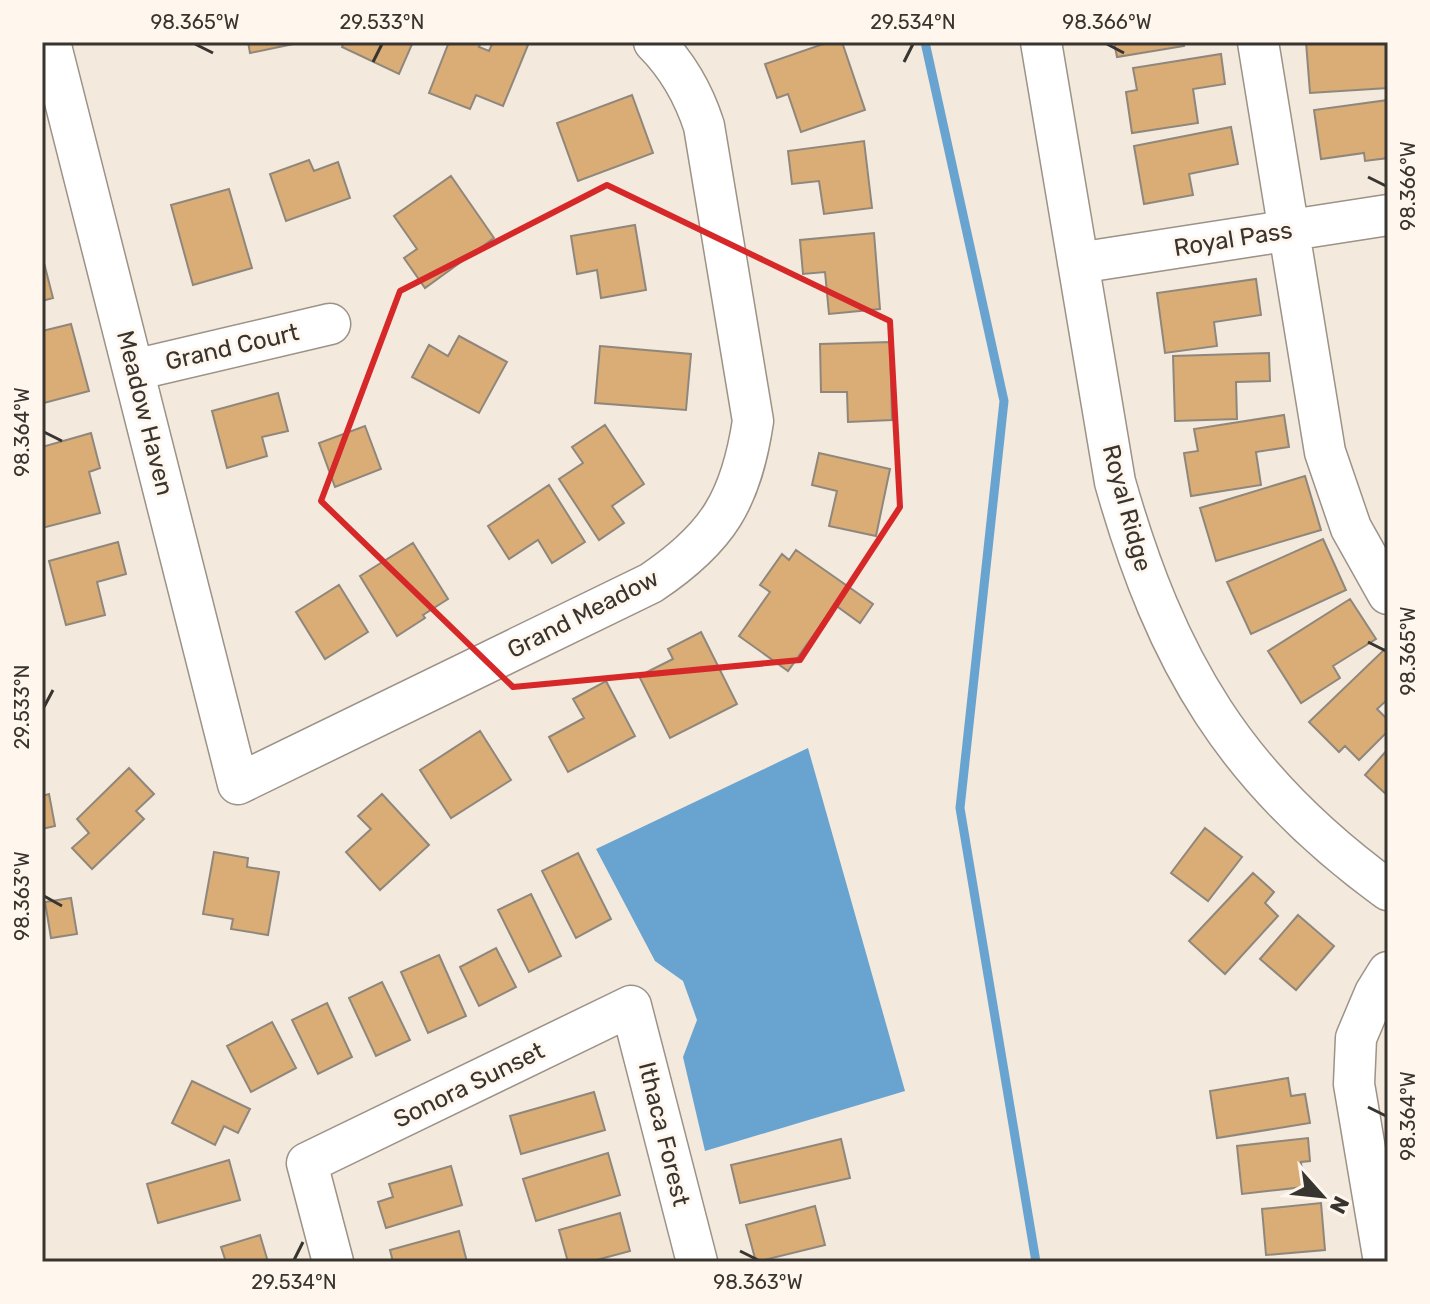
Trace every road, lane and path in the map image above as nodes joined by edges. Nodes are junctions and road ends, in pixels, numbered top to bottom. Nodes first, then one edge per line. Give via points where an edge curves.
1 (50, 42) edge
2 (654, 42) edge
3 (1041, 42) edge
4 (1258, 42) edge
5 (1388, 215) edge
6 (1290, 230) junction
7 (1078, 263) junction
8 (330, 324) dead end
9 (134, 370) junction
10 (1388, 594) edge
11 (238, 784) joint
12 (1388, 890) edge
13 (1388, 972) edge
14 (631, 1006) joint
15 (333, 1262) edge
16 (697, 1262) edge
17 (1384, 1262) edge

1 - 9 street, Meadow Haven
2 - 11 street, Grand Meadow via 670,58 704,126 753,421 733,498 712,532 684,561 651,583
3 - 7 street, Royal Ridge
4 - 6 street
5 - 6 street, Royal Pass
6 - 7 street, Royal Pass
6 - 10 street via 1325,452 1351,528
7 - 12 street, Royal Ridge via 1115,482 1134,551 1170,638 1209,708 1285,803
8 - 9 street, Grand Court
9 - 11 street, Meadow Haven
13 - 17 street via 1356,1038 1354,1084
14 - 15 street, Sonora Sunset via 307,1163
14 - 16 street, Ithaca Forest

